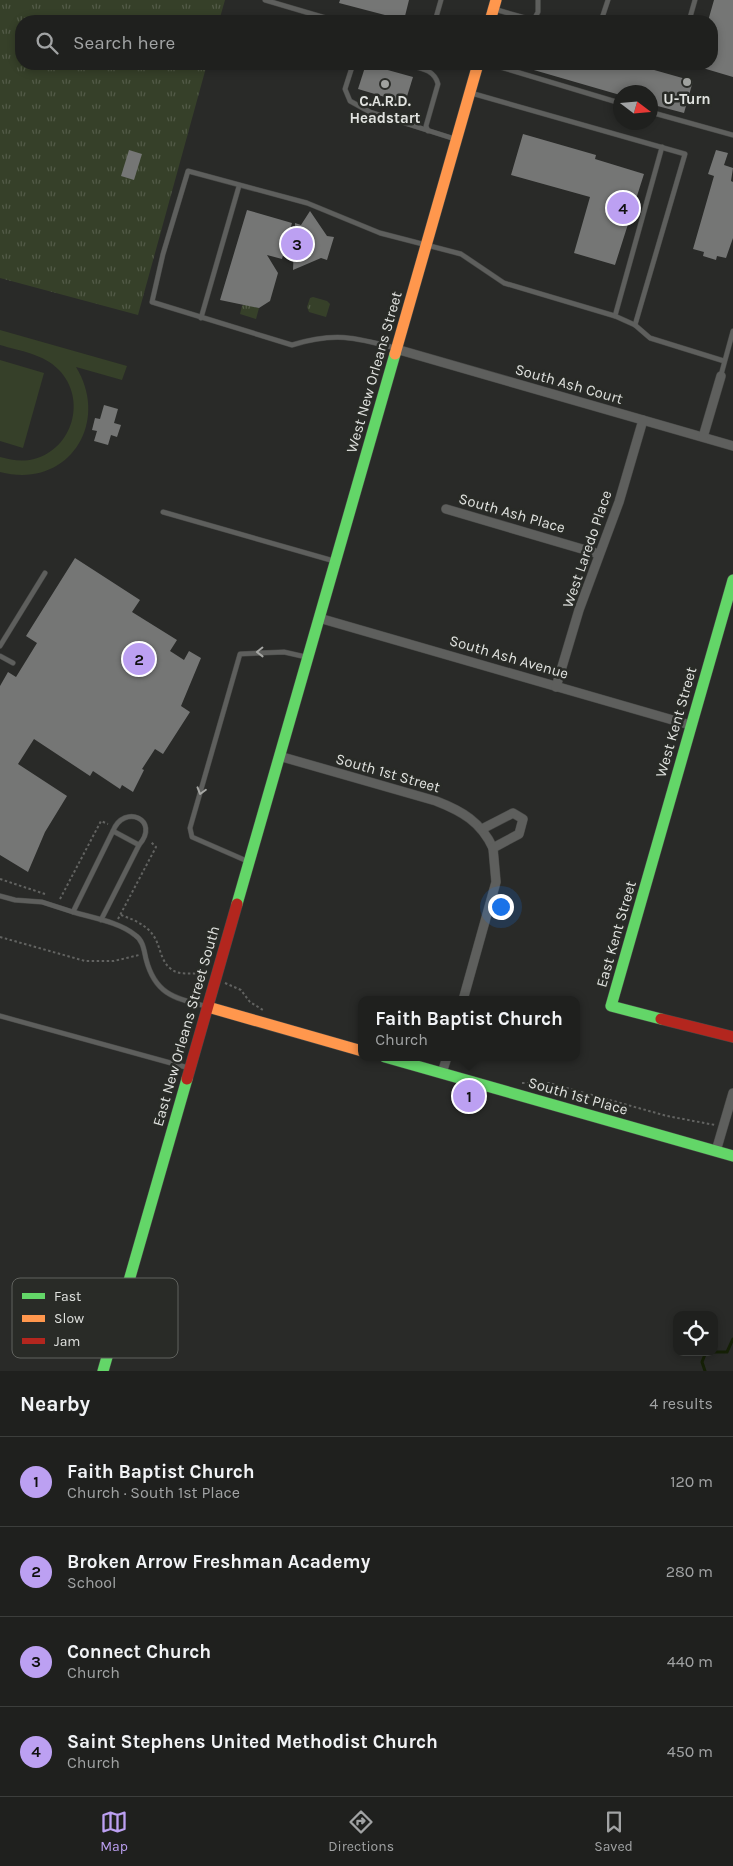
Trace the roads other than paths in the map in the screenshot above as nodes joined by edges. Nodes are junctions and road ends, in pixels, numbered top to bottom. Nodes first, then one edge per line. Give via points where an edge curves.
1 (266, 0) edge
2 (441, 0) edge
3 (538, 0) edge
4 (608, 0) edge
5 (695, 0) edge
6 (495, 4) edge
7 (316, 15) edge
8 (437, 15) edge
9 (520, 15) edge
10 (537, 15) edge
11 (603, 15) edge
12 (691, 15) edge
13 (351, 70) edge
14 (425, 70) edge
15 (476, 70) edge
16 (512, 70) edge
17 (470, 92) junction
18 (613, 101) edge
19 (658, 114) edge
20 (428, 131) junction
21 (733, 135) edge
22 (456, 139) junction
23 (662, 147) junction
24 (240, 186) junction
25 (426, 246) junction
26 (615, 316) junction
27 (200, 318) junction
28 (635, 325) junction
29 (733, 331) edge
30 (396, 349) junction
31 (724, 361) junction
32 (721, 376) joint
33 (643, 420) junction
34 (703, 437) junction
35 (733, 446) edge
36 (446, 509) dead end
37 (163, 512) dead end
38 (599, 554) junction
39 (335, 561) junction
40 (45, 573) dead end
41 (733, 580) edge
42 (319, 618) junction
43 (0, 646) edge
44 (0, 656) edge
45 (308, 658) junction
46 (13, 664) dead end
47 (556, 687) junction
48 (299, 689) joint
49 (690, 724) junction
50 (279, 756) junction
51 (482, 829) junction
52 (113, 832) junction
53 (139, 846) junction
54 (493, 848) junction
55 (249, 862) junction
56 (650, 871) joint
57 (0, 896) edge
58 (73, 912) junction
59 (101, 920) junction
60 (464, 996) edge
61 (208, 1007) junction
62 (0, 1016) edge
63 (733, 1037) edge
64 (358, 1049) edge
65 (398, 1061) edge
66 (446, 1061) edge
67 (190, 1068) junction
68 (442, 1074) junction
69 (733, 1093) edge
70 (716, 1152) junction
71 (733, 1156) edge
72 (130, 1278) edge
73 (107, 1358) edge
74 (103, 1371) edge

1 - 7 lane
2 - 8 lane
3 - 10 lane
4 - 11 lane
5 - 12 lane
6 - 9 lane
13 - 20 lane via 345,89 350,101 370,112
14 - 20 lane via 436,77 438,84 426,126
15 - 17 main road, West New Orleans Street
16 - 18 lane
17 - 22 main road, West New Orleans Street
17 - 23 lane
19 - 21 lane
20 - 22 lane
22 - 25 main road, West New Orleans Street
23 - 26 lane
23 - 28 lane via 685,154
24 - 25 lane via 306,203 380,233
24 - 27 lane
24 - 27 lane via 188,171 152,302
25 - 26 lane via 461,254 504,283
25 - 30 main road, West New Orleans Street
26 - 28 lane
27 - 30 lane via 292,345 314,338 341,336
28 - 31 lane via 650,338
29 - 31 lane
30 - 33 street, South Ash Court
30 - 39 main road, West New Orleans Street
31 - 32 lane
32 - 34 street
33 - 34 street, South Ash Court
33 - 38 street, West Laredo Place via 619,502
34 - 35 street, South Ash Court
36 - 38 street, South Ash Place
37 - 39 lane
38 - 47 street, West Laredo Place
39 - 42 main road, West New Orleans Street
40 - 43 lane
41 - 49 main road, West Kent Street
42 - 45 main road, West New Orleans Street
42 - 47 street, South Ash Avenue
44 - 46 lane
45 - 48 main road, West New Orleans Street
45 -> 55 lane via 284,652 240,654 190,828 192,837
47 - 49 street, South Ash Avenue
48 - 50 main road, East New Orleans Street South
49 - 56 main road, West Kent Street
50 - 51 street, South 1st Street via 436,801 466,815
50 - 55 main road, East New Orleans Street South
51 - 54 street, South 1st Street
51 - 54 street via 513,813 523,819 518,834
52 - 53 lane
52 - 53 lane via 122,819 136,817 142,820 147,832
52 - 58 lane
53 - 59 lane
54 - 60 street via 496,882
55 - 61 main road, East New Orleans Street South
56 - 63 main road, East Kent Street via 611,1006
57 - 58 lane via 42,902
58 - 59 lane
59 - 61 lane via 136,935 142,943 154,981 166,993
61 - 64 main road
61 - 67 main road, East New Orleans Street South
62 - 67 lane
65 - 68 main road, South 1st Place
66 - 68 street
67 - 72 main road, East New Orleans Street South
68 - 70 main road, South 1st Place
69 - 70 street
70 - 71 main road, South 1st Place
73 - 74 main road, East New Orleans Street South

